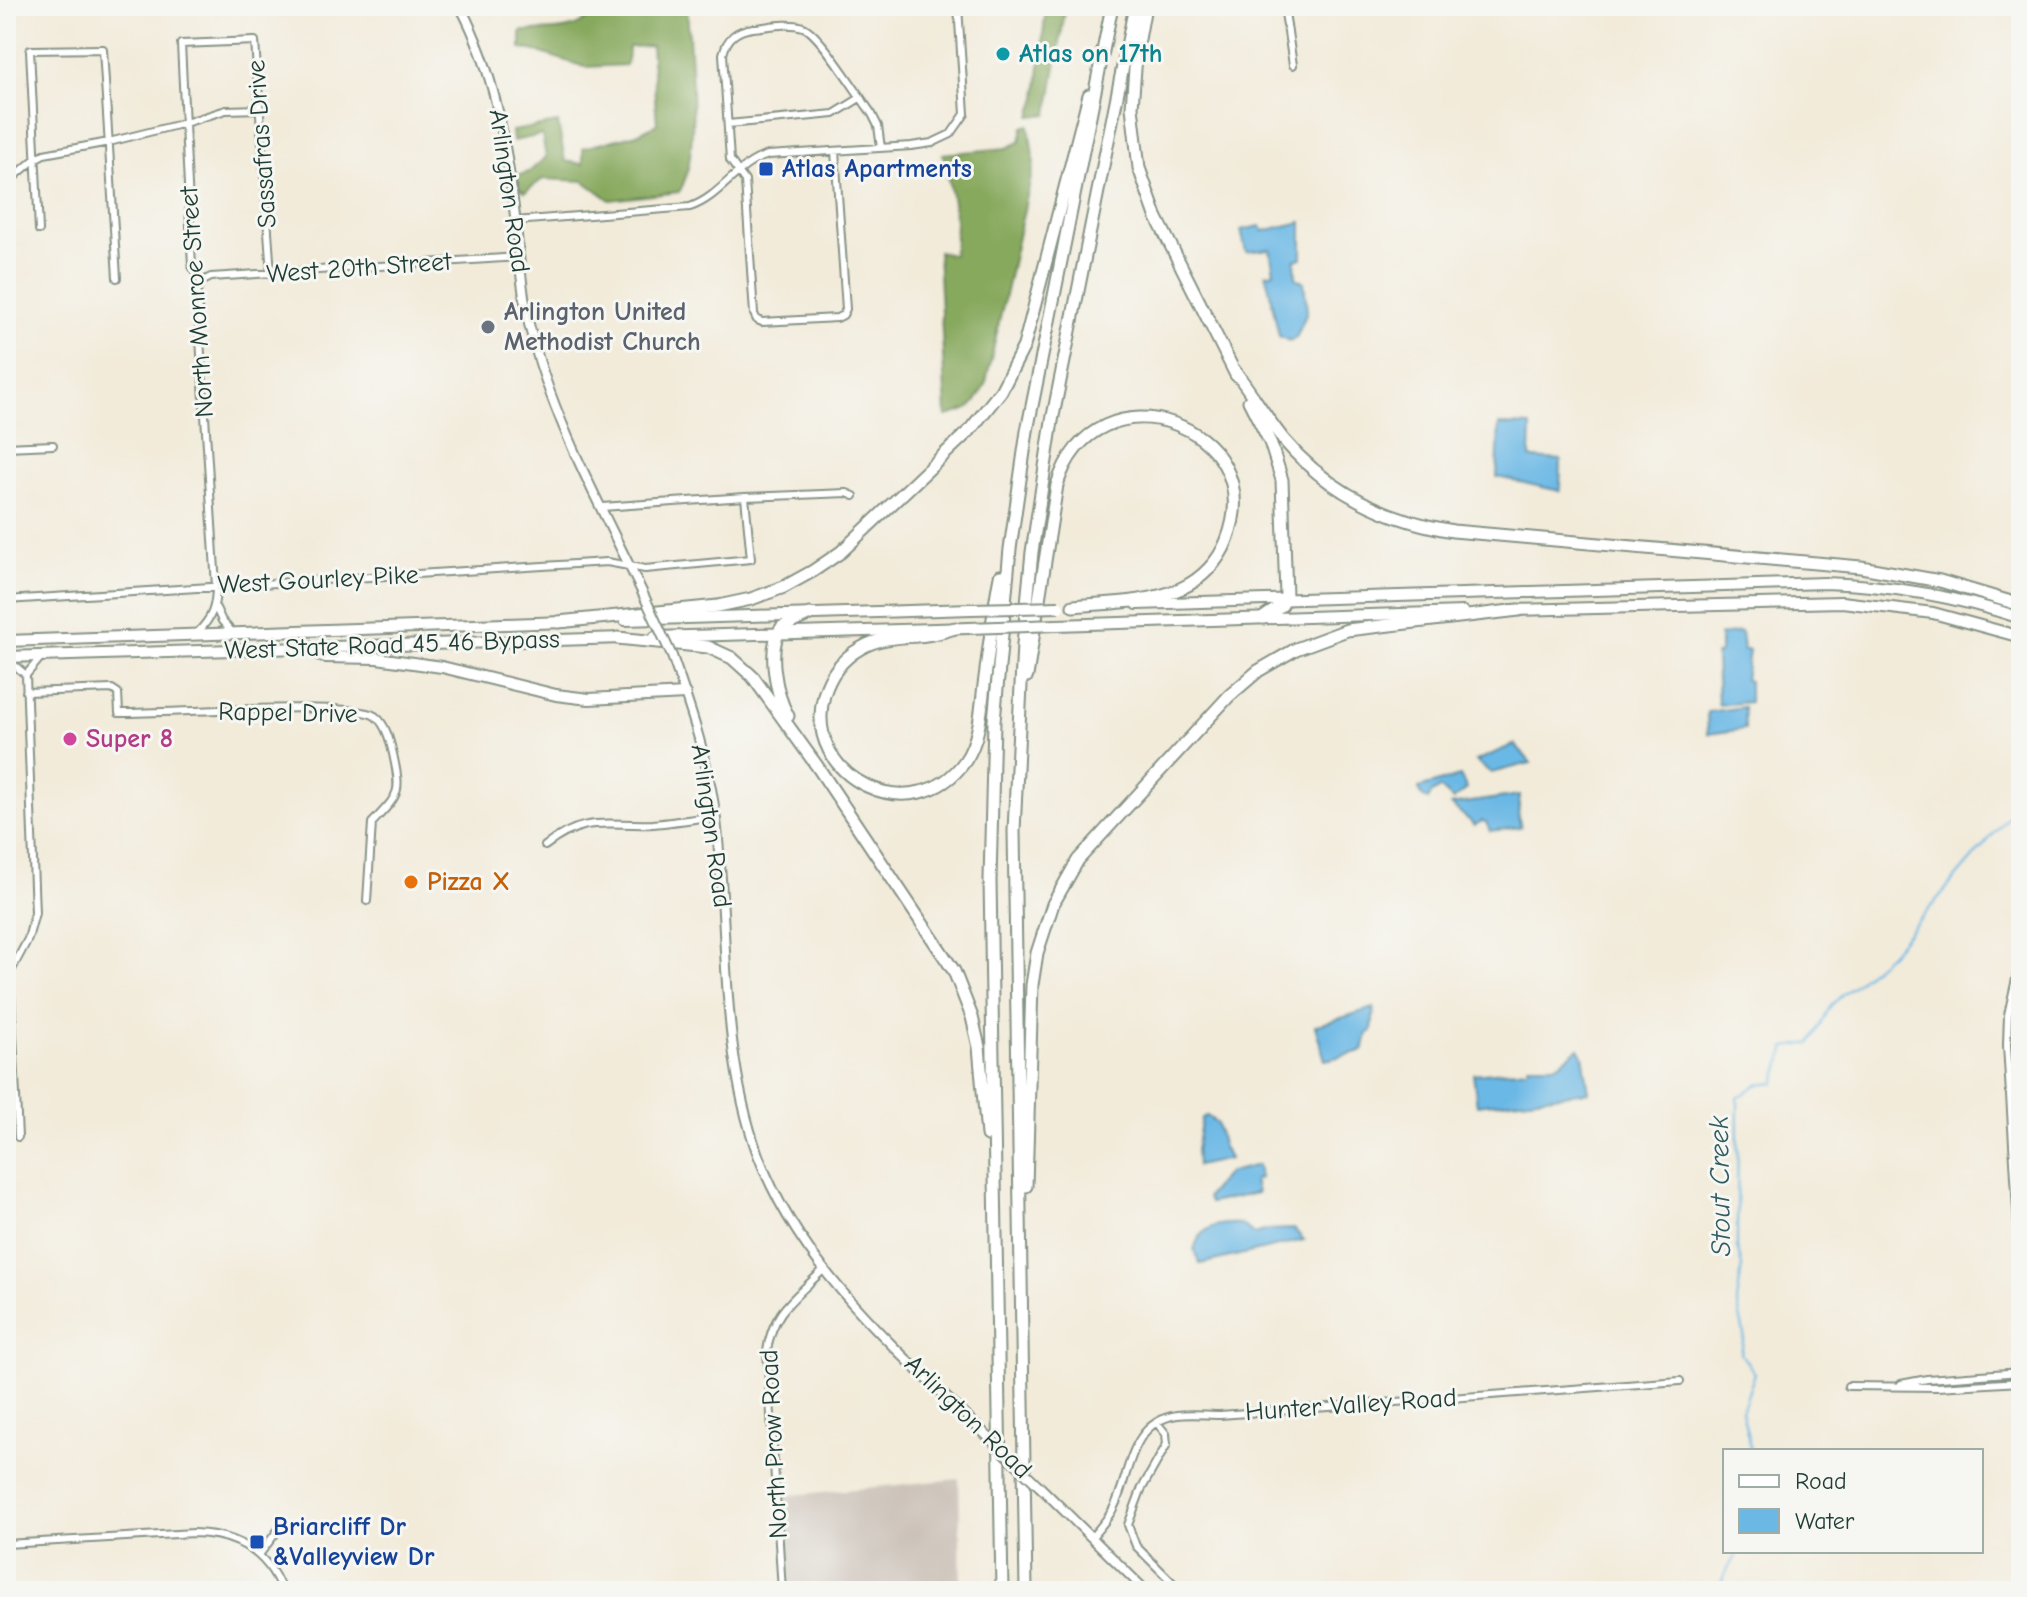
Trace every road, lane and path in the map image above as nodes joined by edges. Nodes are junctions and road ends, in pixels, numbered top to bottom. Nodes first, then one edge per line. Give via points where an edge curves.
1 (460, 6) edge
2 (958, 6) edge
3 (1112, 6) edge
4 (1135, 6) edge
5 (1145, 6) edge
6 (1284, 6) edge
7 (181, 44) joint
8 (1102, 53) junction
9 (1293, 65) dead end
10 (860, 98) junction
11 (260, 109) junction
12 (185, 123) junction
13 (728, 124) junction
14 (109, 142) junction
15 (881, 148) junction
16 (835, 151) junction
17 (35, 159) junction
18 (737, 173) junction
19 (6, 184) edge
20 (515, 221) junction
21 (39, 230) dead end
22 (519, 257) junction
23 (271, 275) junction
24 (117, 278) dead end
25 (201, 282) junction
26 (6, 326) edge
27 (6, 359) edge
28 (1234, 370) junction
29 (53, 445) dead end
30 (6, 447) edge
31 (854, 496) dead end
32 (745, 497) junction
33 (602, 507) junction
34 (1015, 509) junction
35 (629, 565) junction
36 (216, 586) junction
37 (1285, 599) junction
38 (6, 600) edge
39 (2021, 605) edge
40 (1073, 606) junction
41 (216, 608) junction
42 (1519, 610) junction
43 (810, 614) junction
44 (1263, 618) junction
45 (2021, 618) edge
46 (558, 622) junction
47 (955, 628) junction
48 (777, 633) junction
49 (234, 634) junction
50 (195, 635) junction
51 (141, 636) junction
52 (2021, 637) edge
53 (617, 638) junction
54 (6, 641) edge
55 (302, 648) junction
56 (120, 654) junction
57 (42, 656) junction
58 (6, 658) edge
59 (26, 675) junction
60 (26, 692) junction
61 (685, 694) junction
62 (1017, 724) junction
63 (817, 766) junction
64 (715, 816) junction
65 (545, 846) dead end
66 (2016, 876) dead end
67 (367, 901) dead end
68 (2021, 901) edge
69 (2021, 956) edge
70 (8, 980) edge
71 (6, 1105) edge
72 (17, 1105) junction
73 (18, 1137) dead end
74 (996, 1239) junction
75 (1021, 1258) junction
76 (824, 1269) junction
77 (2021, 1332) edge
78 (2021, 1372) edge
79 (1680, 1381) dead end
80 (2021, 1382) edge
81 (1848, 1386) dead end
82 (1886, 1387) junction
83 (1157, 1423) junction
84 (282, 1525) dead end
85 (1092, 1537) junction
86 (6, 1544) edge
87 (259, 1555) junction
88 (282, 1591) edge
89 (782, 1591) edge
90 (1002, 1591) edge
91 (1026, 1591) edge
92 (1146, 1591) edge
93 (1178, 1591) edge

1 - 20 street, Arlington Road via 498,101
2 - 15 street via 965,114 942,140
3 - 8 highway
4 - 62 highway via 1045,460
5 - 28 highway via 1132,107 1139,168 1156,216
6 - 9 street
7 - 11 street, Sassafras Drive via 255,41
7 - 12 street, North Monroe Street
8 - 34 highway
8 - 46 highway via 1030,329 1010,376 980,419 855,539 800,579 735,603
10 - 13 street via 834,114
10 - 13 street via 813,32 794,25 747,29 730,38 723,54
10 - 15 street via 878,126
11 - 12 street via 226,110
11 - 23 street, Sassafras Drive
12 - 14 street
12 - 25 street, North Monroe Street via 192,266
13 - 18 street via 730,160
14 - 17 street
14 - 17 street via 103,49 30,50
14 - 24 street
15 - 16 street
16 - 18 street via 768,155
16 - 18 street via 846,309 837,318 757,320 745,181
17 - 19 street
17 - 21 street
18 - 20 street via 716,194 690,207
20 - 22 street, Arlington Road
22 - 23 street, West 20th Street
22 - 33 street, Arlington Road via 538,356
23 - 25 street, West 20th Street
25 - 36 street, North Monroe Street via 197,292
26 - 27 street
28 - 37 highway via 1279,468
28 - 39 highway via 1307,465 1358,501 1410,522 1461,532 1861,567 1940,581
29 - 30 street
31 - 32 street
32 - 33 street
32 - 35 street, West Gourley Pike via 751,559 645,569
33 - 35 street, Arlington Road
34 - 47 highway via 996,597 977,735 964,763 918,793 884,793 859,783 835,760 823,731 823,700 835,672 849,656 876,641
34 - 74 highway via 1000,641 991,801
35 - 36 street, West Gourley Pike via 607,562
35 - 61 street, Arlington Road, bridge
36 - 38 street, West Gourley Pike
36 - 41 street, North Monroe Street
37 - 40 highway, West State Road 45 46 Bypass
37 - 44 highway
37 - 45 highway, West State Road 45 46 Bypass via 1825,583 1932,594
40 - 43 highway, West State Road 45 46 Bypass, bridge
40 - 62 highway via 1169,593 1192,583 1216,561 1232,526 1233,498 1222,463 1199,436 1165,420 1133,418 1099,429 1070,457 1057,485
41 - 49 street
41 - 50 street
42 - 44 highway, West State Road 45 46 Bypass
42 - 52 highway, West State Road 45 46 Bypass via 1851,602 1933,613
42 - 75 highway via 1358,628 1279,658 1229,696 1085,850 1053,904 1034,970
43 - 46 highway, West State Road 45 46 Bypass
43 - 48 highway
44 - 47 highway, West State Road 45 46 Bypass, bridge
46 - 49 highway, West State Road 45 46 Bypass
47 - 48 highway, West State Road 45 46 Bypass
48 - 53 highway, West State Road 45 46 Bypass
48 - 63 highway via 779,698
49 - 50 highway, West State Road 45 46 Bypass
50 - 51 highway, West State Road 45 46 Bypass
51 - 54 highway, West State Road 45 46 Bypass
51 - 56 highway
53 - 55 highway, West State Road 45 46 Bypass
53 - 63 highway via 696,644 732,658 753,677
55 - 56 highway, West State Road 45 46 Bypass
55 - 61 highway via 325,657 442,667 589,699
56 - 57 highway, West State Road 45 46 Bypass
57 - 58 highway, West State Road 45 46 Bypass
57 - 59 street
58 - 59 street
59 - 60 street
60 - 67 street, Rappel Drive via 108,688 116,691 119,713 297,709 377,717 389,739 398,789 394,801 372,823
60 - 70 street via 35,913
61 - 64 street, Arlington Road
62 - 75 highway
63 - 74 highway via 938,943 964,994 979,1047
64 - 65 street via 652,824 587,824
64 - 76 street, Arlington Road via 732,1048 746,1115 776,1193
66 - 68 street
69 - 77 street via 2007,1045
70 - 72 street
71 - 72 street
72 - 73 street
74 - 90 highway
75 - 91 highway
76 - 85 street, Arlington Road, bridge via 872,1325
76 - 89 street, North Prow Road via 773,1322 767,1351
78 - 82 street
79 - 83 street, Hunter Valley Road via 1175,1415
80 - 82 street
81 - 82 street
83 - 85 street via 1140,1438 1114,1507
83 - 93 street via 1167,1444 1128,1525 1136,1546
84 - 87 street
85 - 92 street, Arlington Road
86 - 87 street via 210,1534 239,1542
87 - 88 street

